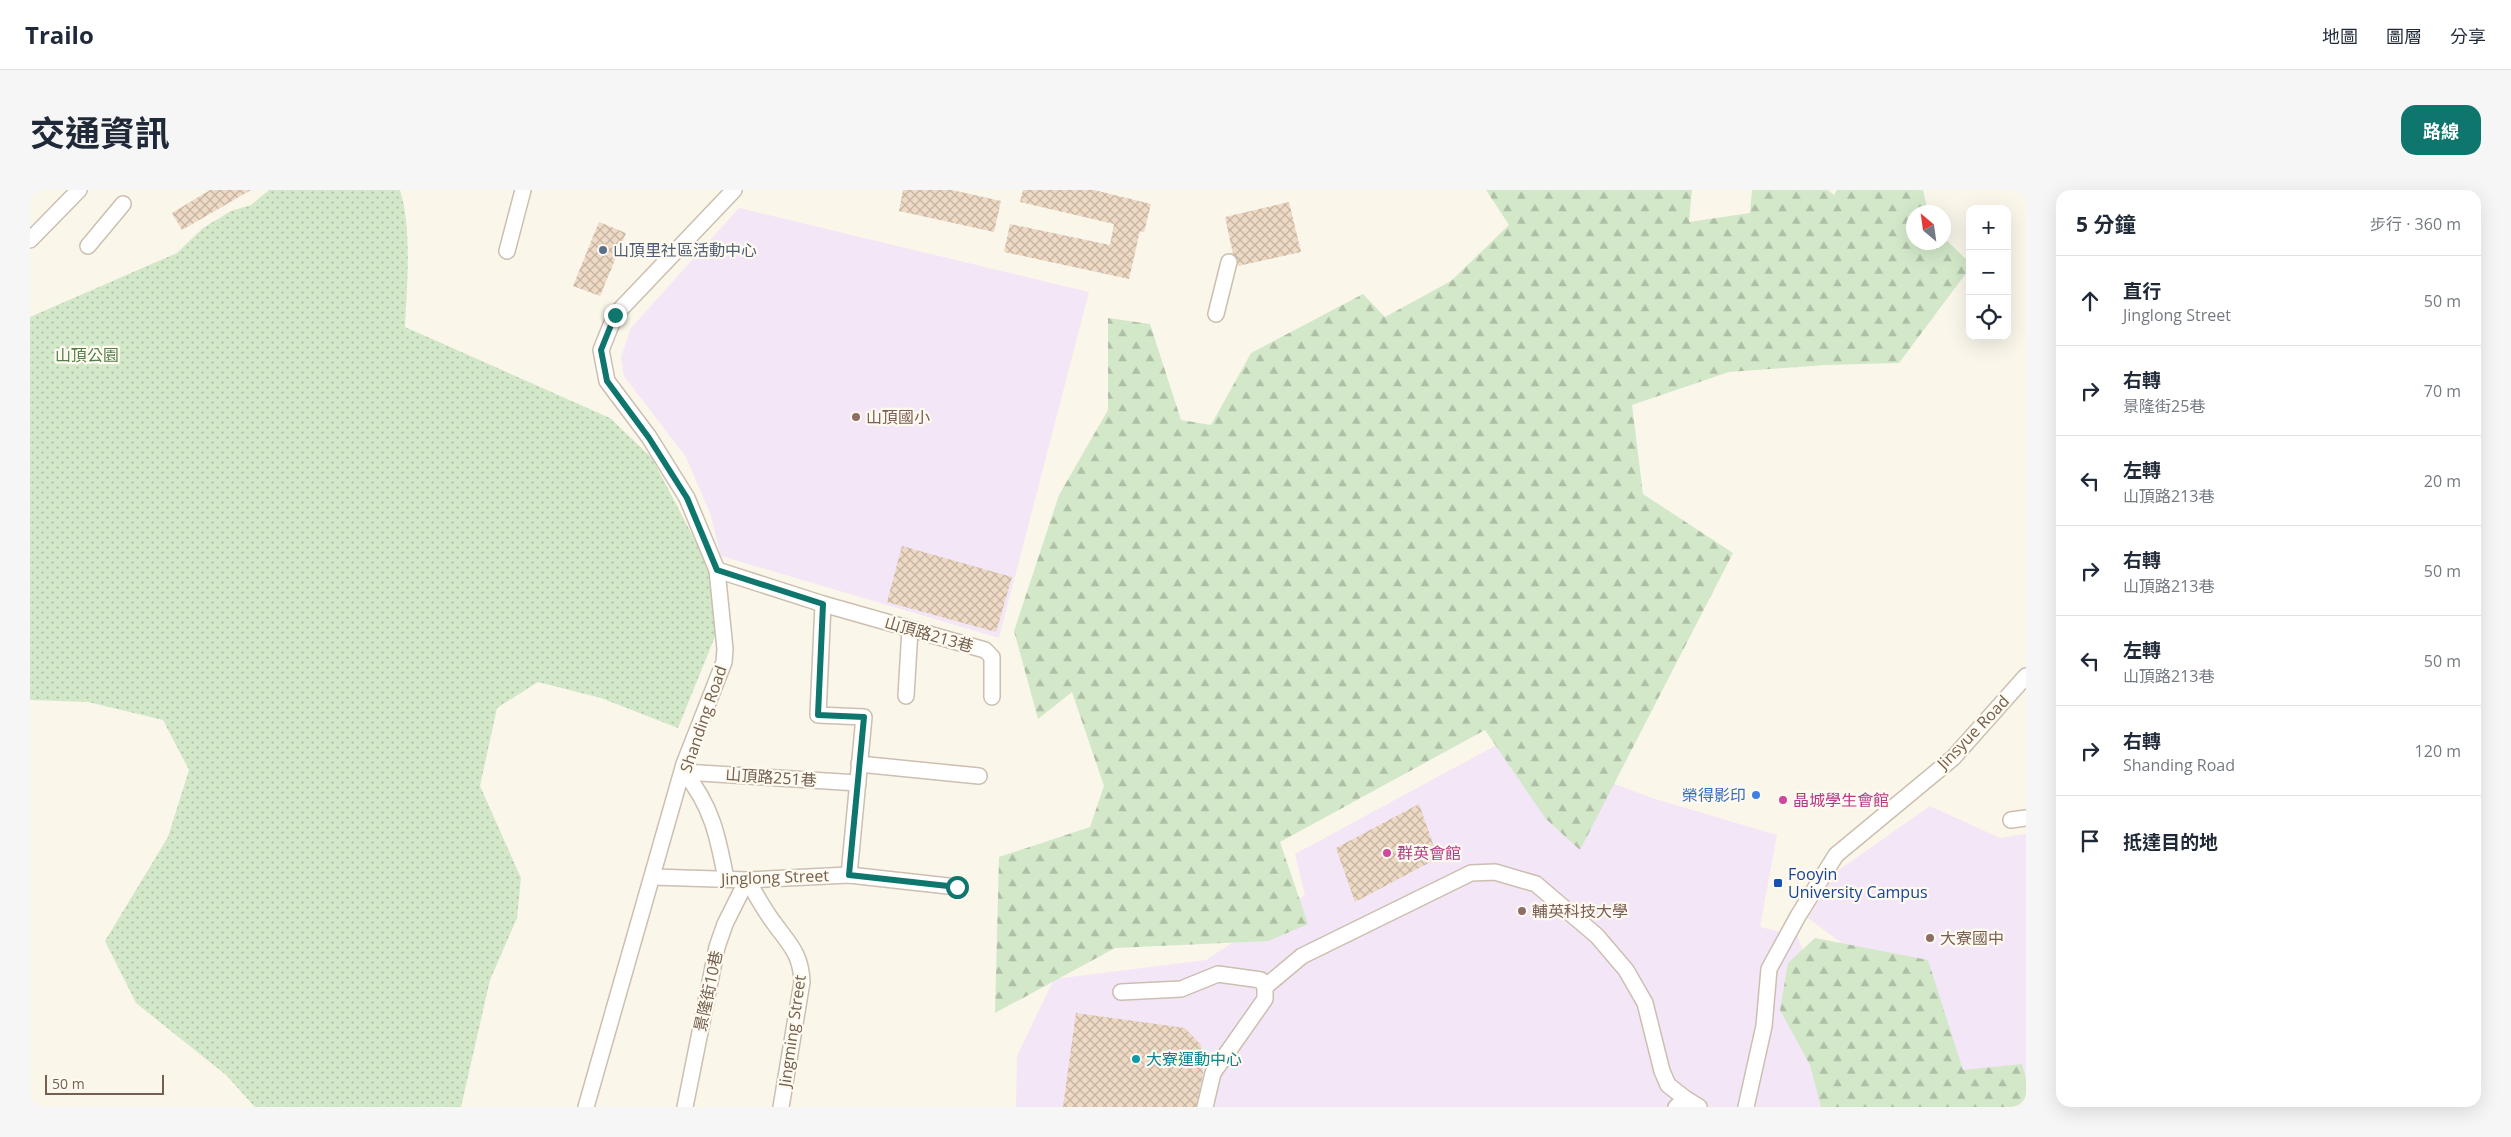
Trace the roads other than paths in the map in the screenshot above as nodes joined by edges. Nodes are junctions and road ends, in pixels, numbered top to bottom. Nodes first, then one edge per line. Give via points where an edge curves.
1 (79, 190) edge
2 (523, 190) edge
3 (734, 190) edge
4 (123, 204) dead end
5 (30, 240) edge
6 (88, 246) dead end
7 (508, 251) dead end
8 (1229, 262) dead end
9 (1216, 314) dead end
10 (717, 570) junction
11 (823, 604) junction
12 (910, 629) junction
13 (2026, 676) edge
14 (906, 696) dead end
15 (992, 697) dead end
16 (859, 764) junction
17 (684, 772) junction
18 (979, 776) dead end
19 (858, 783) junction
20 (2026, 818) edge
21 (2011, 820) dead end
22 (849, 875) junction
23 (653, 877) junction
24 (726, 879) junction
25 (747, 880) junction
26 (957, 887) dead end
27 (1266, 987) junction
28 (1121, 992) dead end
29 (1687, 1104) edge
30 (786, 1106) edge
31 (586, 1107) edge
32 (685, 1107) edge
33 (1205, 1107) edge
34 (1746, 1107) edge

1 - 5 street
2 - 7 street
3 - 10 street, Shanding Road via 615,315 601,350 607,381 687,498
4 - 6 street
8 - 9 street
10 - 11 street, 山頂路213巷
10 - 17 street, Shanding Road via 724,662 684,764
11 - 12 street, 山頂路213巷
11 - 16 street via 818,715 864,717
12 - 14 street
12 - 15 street, 山頂路213巷 via 991,653
13 - 34 street, Jinsyue Road via 1953,758 1836,854 1769,969 1764,1026
16 - 18 street
16 - 19 street
17 - 19 street, 山頂路251巷
17 - 23 street, Shanding Road
17 - 24 street via 696,786 716,827
19 - 22 street
20 - 21 street
22 - 25 street, Jinglong Street
22 - 26 street, Jinglong Street
23 - 24 street, Jinglong Street
23 - 31 street, Shanding Road
24 - 25 street, Jinglong Street
25 - 30 street, Jingming Street via 794,949 801,966 802,982
25 - 32 street, 景隆街10巷 via 716,947
27 - 28 street via 1261,980 1218,974 1181,989
27 - 29 street via 1302,956 1471,873 1495,872 1536,884 1597,936 1626,970 1645,1003 1668,1085
27 - 33 street via 1265,999 1213,1073

